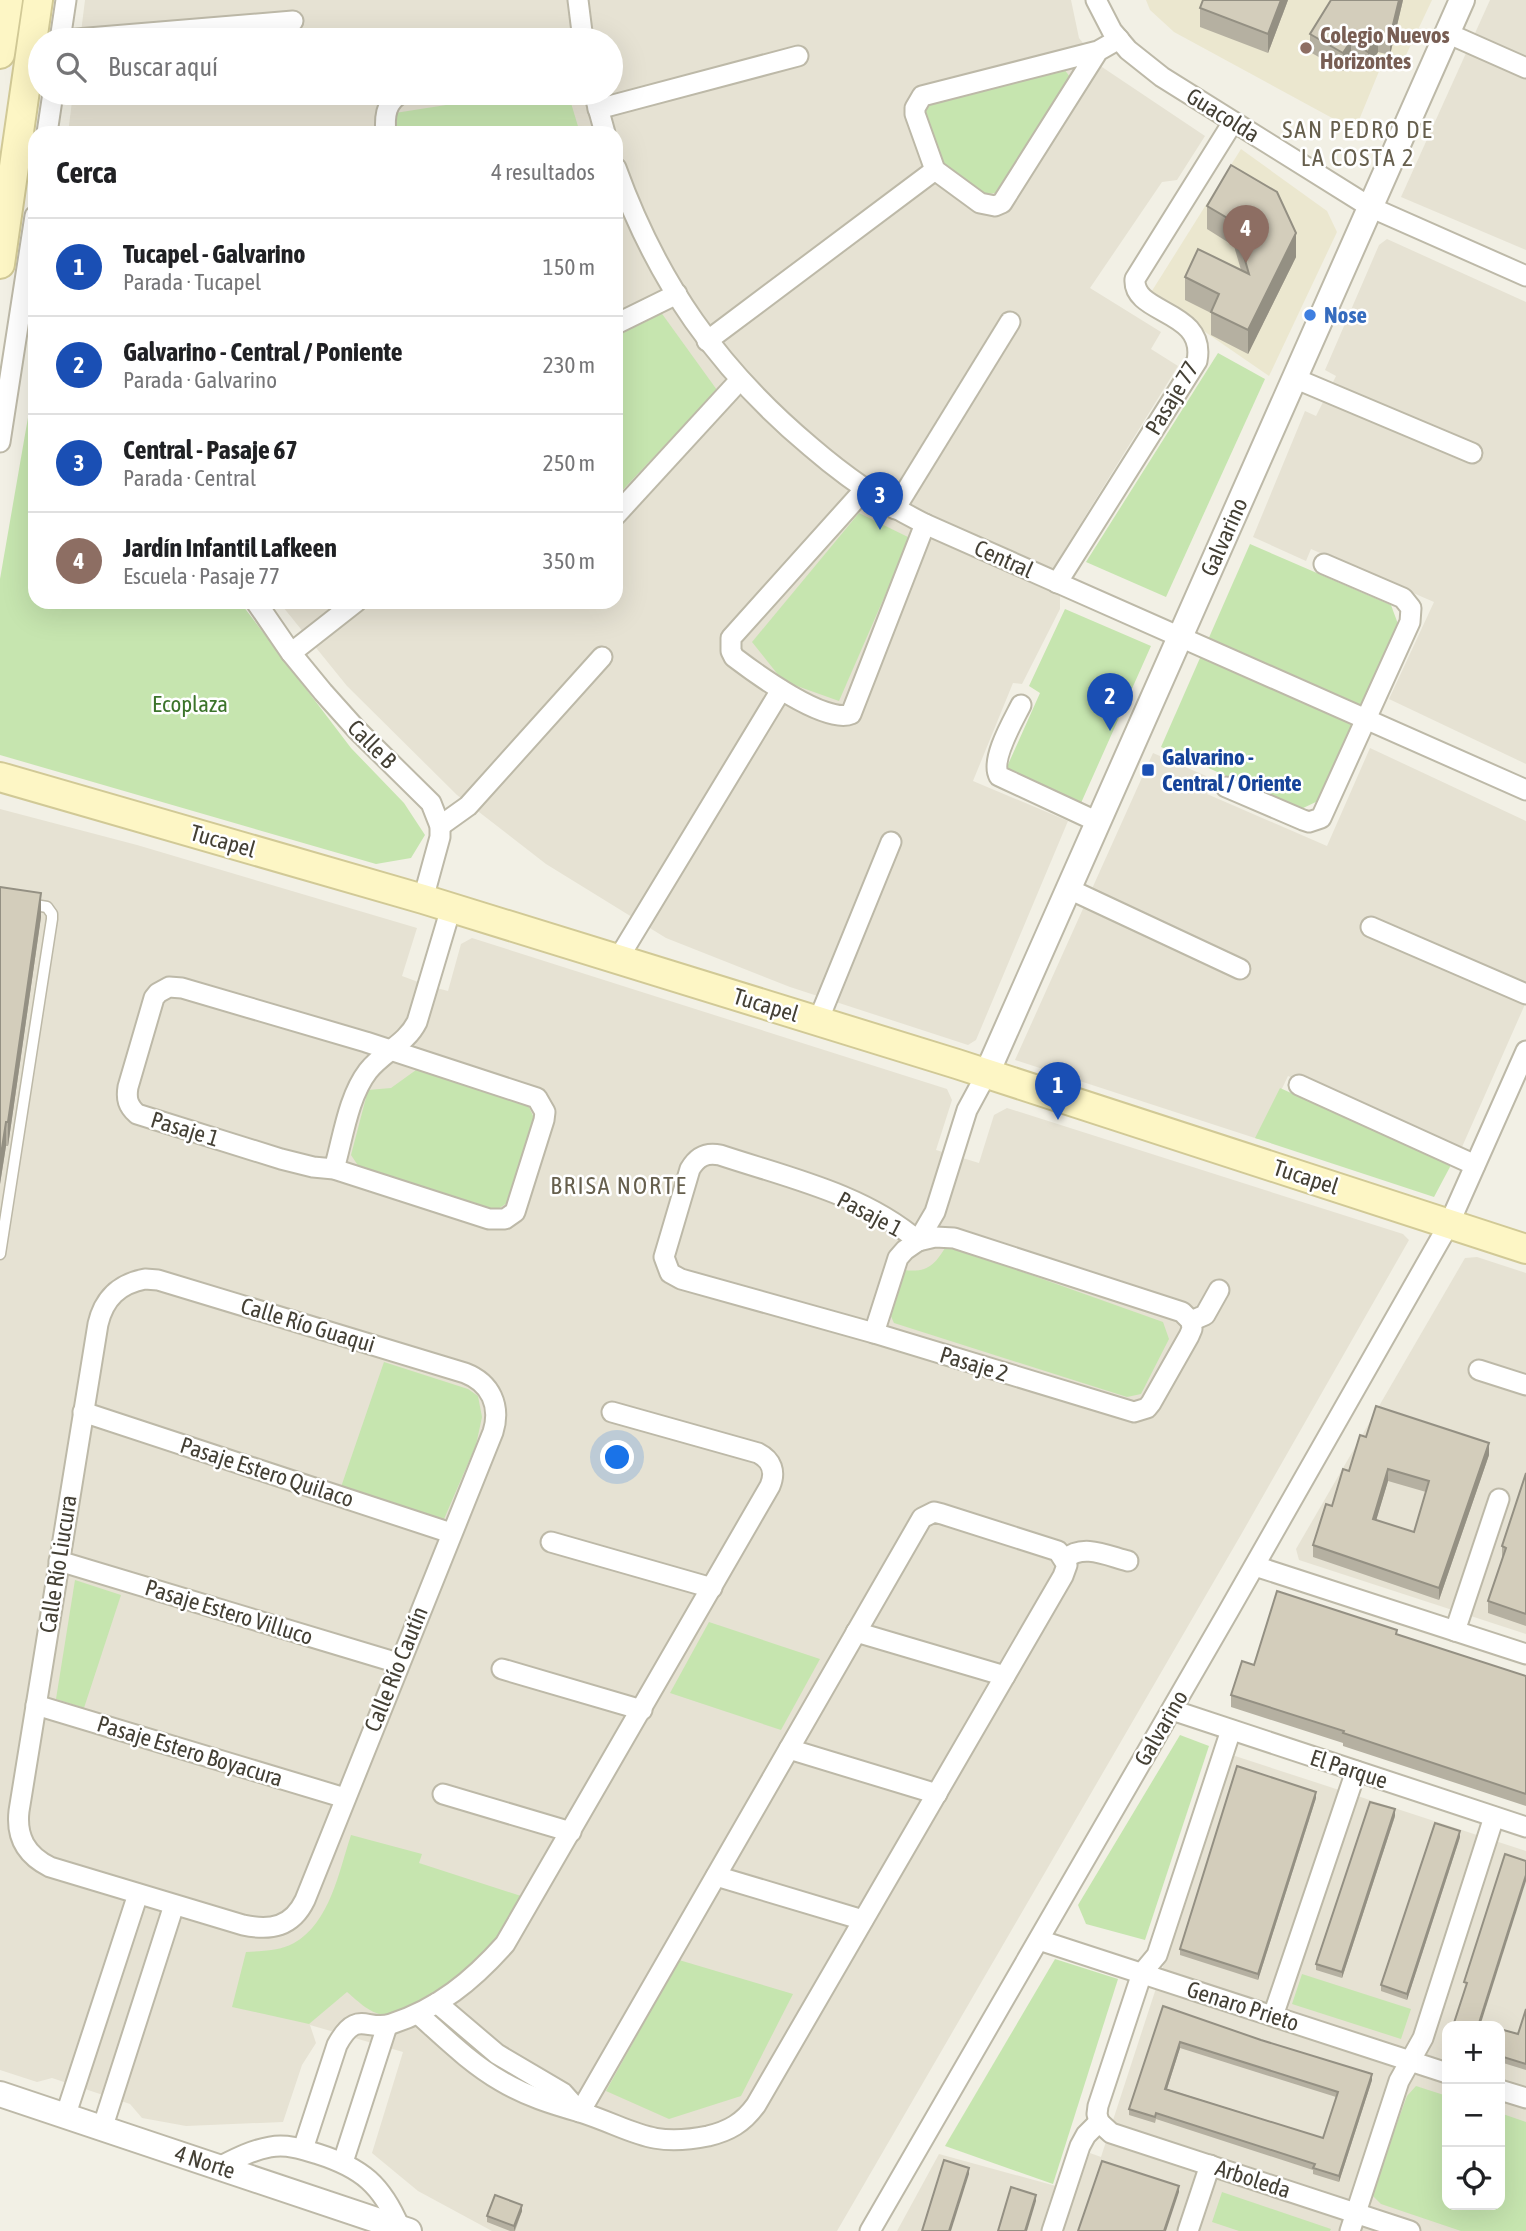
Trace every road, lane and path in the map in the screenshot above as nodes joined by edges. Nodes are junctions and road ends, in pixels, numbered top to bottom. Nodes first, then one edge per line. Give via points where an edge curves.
1 (8, 0) edge
2 (38, 0) edge
3 (66, 0) edge
4 (578, 0) edge
5 (1096, 0) edge
6 (1462, 0) edge
7 (293, 20) dead end
8 (34, 28) edge
9 (63, 28) edge
10 (201, 28) edge
11 (582, 28) edge
12 (1447, 33) junction
13 (1119, 39) junction
14 (1098, 51) junction
15 (0, 54) edge
16 (799, 56) dead end
17 (1526, 68) edge
18 (28, 69) edge
19 (623, 95) edge
20 (51, 105) edge
21 (388, 105) edge
22 (597, 105) edge
23 (1233, 122) junction
24 (48, 126) edge
25 (386, 126) edge
26 (603, 126) edge
27 (935, 170) junction
28 (623, 187) edge
29 (1370, 206) junction
30 (0, 264) edge
31 (1526, 276) edge
32 (28, 284) edge
33 (677, 294) junction
34 (623, 321) edge
35 (1010, 322) dead end
36 (708, 341) junction
37 (1294, 378) junction
38 (740, 381) junction
39 (0, 442) edge
40 (1472, 453) dead end
41 (864, 490) junction
42 (623, 507) edge
43 (895, 509) junction
44 (925, 524) junction
45 (1324, 564) dead end
46 (1057, 583) junction
47 (261, 609) edge
48 (347, 609) edge
49 (1180, 637) junction
50 (291, 653) junction
51 (602, 657) dead end
52 (780, 691) junction
53 (1021, 705) dead end
54 (1367, 719) junction
55 (0, 777) edge
56 (1226, 787) dead end
57 (1526, 790) edge
58 (1098, 822) junction
59 (440, 826) junction
60 (891, 842) dead end
61 (1069, 889) junction
62 (424, 899) junction
63 (21, 902) edge
64 (452, 908) junction
65 (1371, 927) dead end
66 (618, 959) junction
67 (1240, 969) dead end
68 (1526, 994) edge
69 (818, 1021) junction
70 (390, 1051) junction
71 (1526, 1051) edge
72 (987, 1073) junction
73 (1299, 1085) dead end
74 (1475, 1165) junction
75 (334, 1169) junction
76 (1449, 1224) junction
77 (918, 1241) junction
78 (1526, 1249) edge
79 (0, 1254) edge
80 (666, 1268) joint
81 (120, 1288) joint
82 (1219, 1290) dead end
83 (1191, 1321) junction
84 (874, 1333) junction
85 (1479, 1370) dead end
86 (1526, 1385) edge
87 (490, 1392) joint
88 (83, 1412) junction
89 (612, 1412) dead end
90 (1499, 1499) dead end
91 (451, 1533) junction
92 (551, 1542) dead end
93 (1065, 1559) junction
94 (59, 1561) junction
95 (1128, 1561) dead end
96 (1255, 1566) junction
97 (712, 1588) junction
98 (1455, 1631) junction
99 (856, 1632) junction
100 (1526, 1654) edge
101 (398, 1663) junction
102 (502, 1669) dead end
103 (1005, 1676) junction
104 (36, 1705) junction
105 (642, 1710) junction
106 (1172, 1710) junction
107 (1231, 1730) junction
108 (789, 1749) junction
109 (1356, 1771) junction
110 (443, 1794) dead end
111 (937, 1794) junction
112 (345, 1798) junction
113 (1494, 1817) junction
114 (1526, 1827) edge
115 (571, 1832) junction
116 (716, 1876) junction
117 (138, 1894) junction
118 (174, 1905) junction
119 (863, 1920) junction
120 (1039, 1940) junction
121 (1142, 1973) junction
122 (437, 2003) junction
123 (418, 2014) junction
124 (1273, 2016) junction
125 (387, 2026) junction
126 (1410, 2061) junction
127 (1442, 2071) edge
128 (1505, 2092) edge
129 (0, 2094) edge
130 (1526, 2098) edge
131 (580, 2112) junction
132 (65, 2117) junction
133 (1099, 2122) junction
134 (102, 2129) junction
135 (303, 2149) junction
136 (344, 2162) junction
137 (1210, 2165) junction
138 (219, 2167) junction
139 (1353, 2222) edge
140 (405, 2230) edge
141 (870, 2231) edge
142 (1052, 2231) edge
143 (1188, 2231) edge
144 (1410, 2231) edge

1 - 15 main road
2 - 8 main road
3 - 9 street
4 - 11 street
5 - 13 street, Guacolda
6 - 12 street, Galvarino
7 - 10 street
12 - 17 street
12 - 29 street, Galvarino
13 - 14 street
13 - 23 street, Guacolda via 1144,65
14 - 27 street via 1002,203 980,203
14 - 27 street via 922,96 915,114
16 - 19 street
18 - 30 main road
20 - 24 street
21 - 25 street
22 - 26 street
23 - 29 street, Guacolda
23 - 46 street, Pasaje 77 via 1134,285 1140,296 1194,333 1197,361
27 - 36 street
28 - 33 street, Central
29 - 31 street, Guacolda
29 - 37 street, Galvarino
32 - 39 street
33 - 34 street
33 - 36 street, Central
35 - 43 street
36 - 38 street, Central
37 - 40 street
37 - 49 street, Galvarino
38 - 41 street, Central via 796,435
38 - 42 street
41 - 43 street, Central
41 - 52 street via 731,638 734,657
43 - 44 street, Central
44 - 46 street, Central
44 - 52 street via 851,714 837,716
45 - 54 street via 1403,598 1412,608
46 - 49 street, Central
47 - 50 street, Calle B
48 - 50 street
49 - 54 street, Central
49 - 58 street, Galvarino
50 - 59 street, Calle B via 357,730 431,803
51 - 59 street via 468,806
52 - 66 street
53 - 58 street via 996,771
54 - 56 street via 1324,814 1316,821 1303,820
54 - 57 street, Central
55 - 62 main road, Tucapel
58 - 61 street, Galvarino
59 - 62 street via 439,849
60 - 69 street
61 - 67 street
61 - 72 street, Galvarino
62 - 64 main road, Tucapel
63 - 79 lane via 47,907 52,919
64 - 66 main road, Tucapel
64 - 70 street via 417,1022 407,1038
65 - 68 street
66 - 69 main road, Tucapel
69 - 72 main road, Tucapel
70 - 75 street via 361,1082
70 - 75 street, Pasaje 1 via 530,1095 542,1104 544,1120 518,1207 505,1219 489,1219
70 - 75 street, Pasaje 1 via 176,986 163,989 154,998 128,1087 132,1110 142,1117 281,1159
71 - 74 street, Galvarino
72 - 76 main road, Tucapel
72 - 77 street via 967,1110 936,1212
73 - 74 street
74 - 76 street, Galvarino
76 - 78 main road, Tucapel
76 - 96 street, Galvarino
77 - 80 street, Pasaje 1 via 898,1225 838,1195 708,1154 697,1159 690,1170 664,1251
77 - 83 street, Pasaje 1 via 954,1238 1182,1312
77 - 84 street via 898,1258
80 - 84 street, Pasaje 2 via 681,1279
81 - 87 street, Calle Río Guaqui via 131,1282 158,1280 466,1373
81 - 88 street, Calle Río Liucura via 100,1314
82 - 83 street, Pasaje 2 via 1205,1315
83 - 84 street, Pasaje 2 via 1189,1336 1151,1403 1134,1412
85 - 86 street
87 - 91 street, Calle Río Cautín via 496,1422
88 - 91 street, Pasaje Estero Quilaco
88 - 94 street, Calle Río Liucura
89 - 97 street via 764,1455 772,1466 770,1486
90 - 98 street
91 - 101 street, Calle Río Cautín
92 - 97 street
93 - 95 street via 1085,1550
93 - 99 street via 1053,1549 942,1514 928,1514
93 - 103 street via 1063,1576
94 - 101 street, Pasaje Estero Villuco
94 - 104 street, Calle Río Liucura
96 - 98 street
96 - 106 street, Galvarino
97 - 105 street
98 - 100 street
99 - 103 street
99 - 108 street
101 - 112 street, Calle Río Cautín
102 - 105 street
103 - 111 street
104 - 112 street, Pasaje Estero Boyacura
104 - 117 street, Calle Río Liucura via 18,1823 25,1846 50,1867
105 - 115 street
106 - 107 street, El Parque
106 - 120 street, Galvarino
107 - 109 street, El Parque
107 - 121 street via 1157,1955
108 - 111 street
108 - 116 street
109 - 113 street, El Parque
109 - 124 street
110 - 115 street
111 - 119 street
112 - 118 street, Calle Río Cautín via 301,1909 288,1922 268,1929
113 - 114 street, El Parque
113 - 126 street via 1423,2038
115 - 122 street via 505,1944 472,1979
116 - 119 street
116 - 131 street
117 - 118 street
117 - 132 street
118 - 134 street
119 - 131 street via 756,2105 738,2124 726,2131 667,2141
120 - 121 street, Genaro Prieto
120 - 141 street, Galvarino
121 - 124 street, Genaro Prieto
121 - 133 street via 1098,2106
122 - 123 street
122 - 131 street via 497,2054 563,2093
123 - 125 street
123 - 131 street via 501,2082 543,2102
124 - 126 street, Genaro Prieto
125 - 135 street via 360,2024 343,2034
125 - 136 street
126 - 127 street, Genaro Prieto
126 - 139 street via 1399,2081
128 - 130 street
129 - 132 street, 4 Norte
132 - 134 street, 4 Norte
133 - 137 street, Arboleda via 1111,2133
133 - 142 street via 1080,2146
134 - 138 street, 4 Norte
135 - 136 street
135 - 138 street via 267,2147
136 - 140 street via 374,2185
137 - 139 street, Arboleda
137 - 143 street
138 - 140 street, 4 Norte
139 - 144 street, Arboleda

